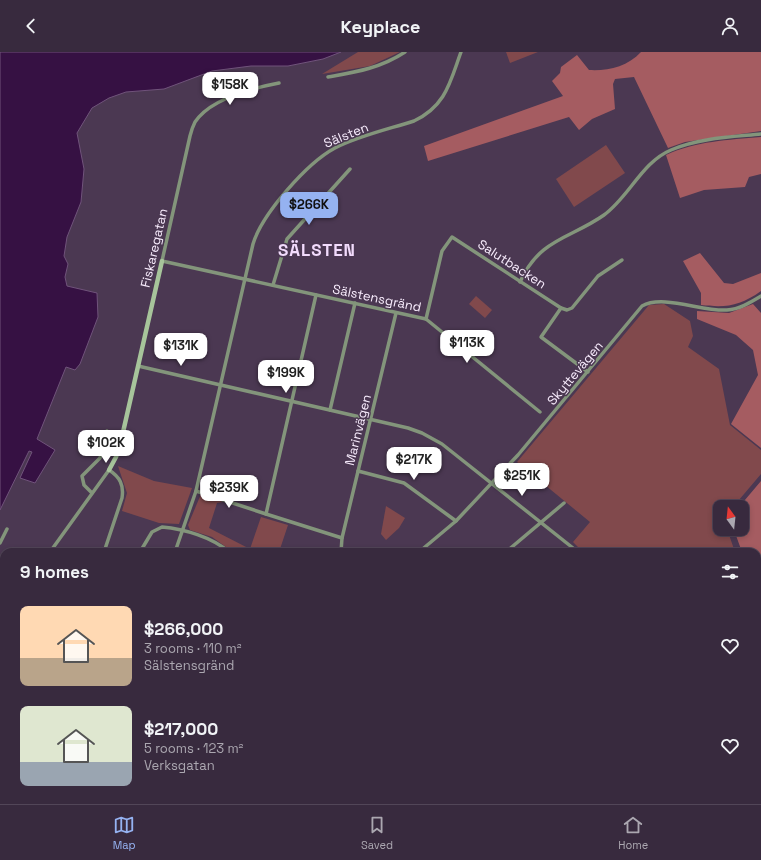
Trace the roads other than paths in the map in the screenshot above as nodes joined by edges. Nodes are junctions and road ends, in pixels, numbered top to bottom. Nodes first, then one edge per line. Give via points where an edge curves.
1 (406, 52) edge
2 (461, 52) edge
3 (328, 76) dead end
4 (279, 83) dead end
5 (761, 134) edge
6 (350, 170) dead end
7 (622, 260) dead end
8 (162, 261) junction
9 (245, 279) junction
10 (520, 282) junction
11 (274, 285) junction
12 (316, 295) junction
13 (761, 296) edge
14 (355, 304) junction
15 (561, 308) junction
16 (396, 313) junction
17 (426, 319) junction
18 (138, 366) junction
19 (588, 372) junction
20 (221, 385) junction
21 (292, 401) junction
22 (330, 410) junction
23 (540, 412) dead end
24 (371, 419) junction
25 (107, 431) dead end
26 (109, 470) junction
27 (358, 471) junction
28 (492, 483) junction
29 (196, 491) junction
30 (92, 493) junction
31 (564, 503) dead end
32 (266, 514) junction
33 (456, 521) junction
34 (542, 522) junction
35 (7, 529) dead end
36 (182, 532) junction
37 (342, 538) junction
38 (0, 543) edge
39 (53, 548) edge
40 (105, 548) edge
41 (142, 548) edge
42 (176, 548) edge
43 (223, 548) edge
44 (341, 548) edge
45 (424, 548) edge
46 (511, 548) edge
47 (573, 548) edge

1 - 3 street via 371,69
2 - 9 street, Sälsten via 444,95 430,112 414,121 335,148 306,170 261,223
4 - 8 street, Fiskaregatan via 259,87 224,100 205,111 194,123
5 - 10 street via 698,141 659,156 604,215 543,250 529,266
6 - 11 street via 287,239
7 - 15 street via 598,276 572,308
8 - 9 street, Sälstensgränd
8 - 18 street, Fiskaregatan
9 - 11 street, Sälstensgränd
9 - 20 street, Sälsten
10 - 15 street, Salutbacken
10 - 17 street, Salutbacken via 452,237 442,251
11 - 12 street, Sälstensgränd
12 - 14 street, Sälstensgränd
12 - 21 street
13 - 19 street, Skyttevägen via 729,310 653,302 642,306
14 - 16 street, Sälstensgränd
14 - 22 street
15 - 19 street via 541,337
16 - 17 street, Sälstensgränd
16 - 24 street, Marinvägen
17 - 23 street, Sälstensgränd
18 - 20 street
18 - 26 street, Fiskaregatan via 118,451
19 - 28 street, Skyttevägen
20 - 21 street
20 - 29 street, Sälsten
21 - 22 street
21 - 32 street
22 - 24 street
24 - 27 street, Marinvägen
24 - 28 street via 408,428 433,438
25 - 30 street via 100,458 82,476 84,485
26 - 30 street
26 - 40 street via 116,474 123,490
27 - 33 street via 404,483
27 - 37 street, Marinvägen
28 - 33 street, Skyttevägen
28 - 34 street
29 - 32 street
29 - 36 street, Sälsten
30 - 39 street
31 - 34 street
32 - 37 street
33 - 45 street, Skyttevägen
34 - 46 street
34 - 47 street
35 - 38 street
36 - 41 street via 171,528 157,528
36 - 42 street, Sälsten
36 - 43 street via 214,542
37 - 44 street, Marinvägen

